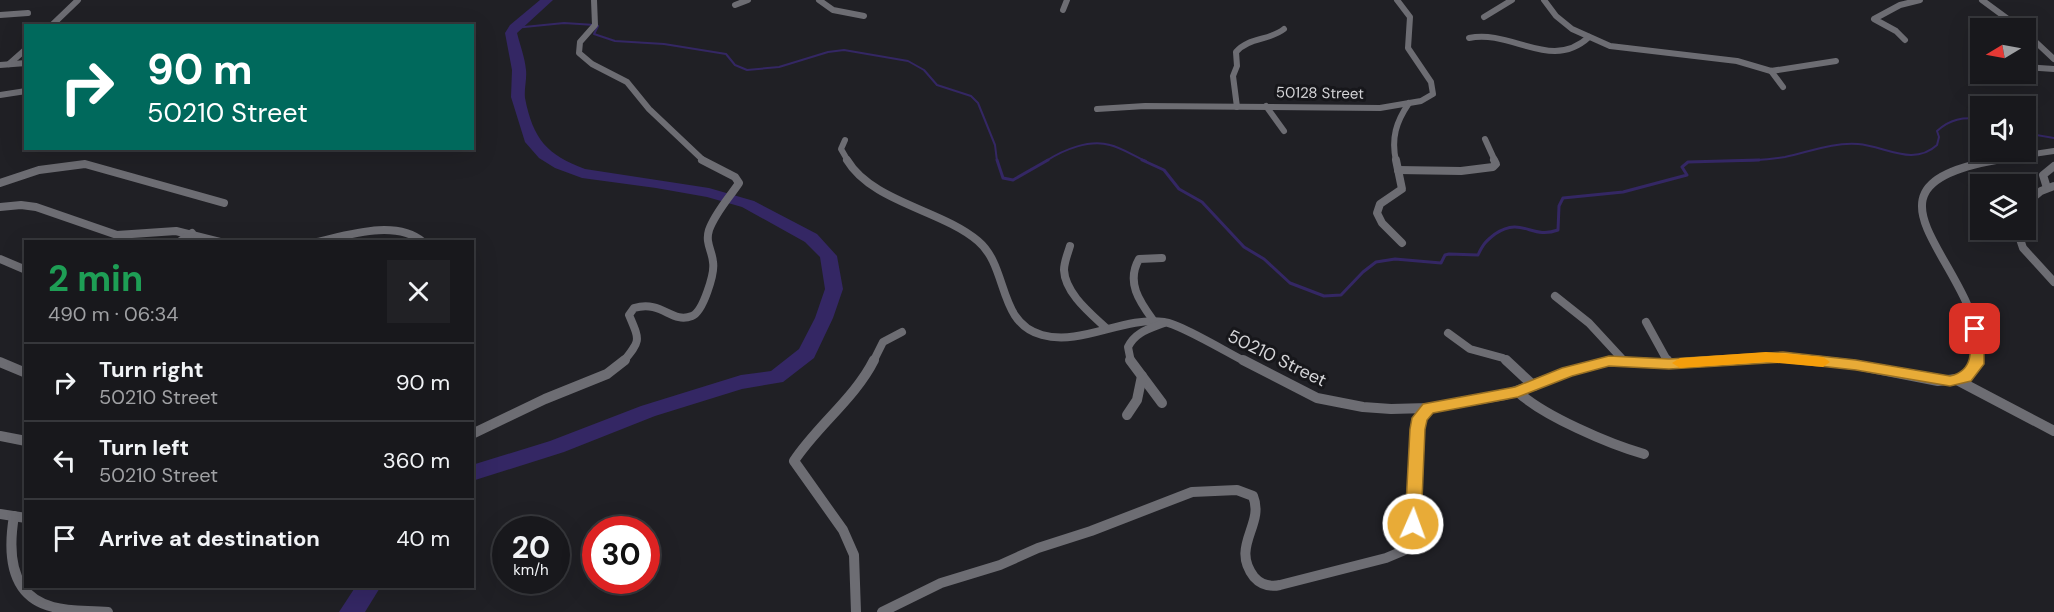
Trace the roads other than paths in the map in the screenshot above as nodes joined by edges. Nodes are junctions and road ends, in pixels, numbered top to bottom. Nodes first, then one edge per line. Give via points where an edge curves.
1 (78, 0) edge
2 (594, 0) edge
3 (748, 0) edge
4 (819, 0) edge
5 (1067, 0) edge
6 (1398, 0) edge
7 (1512, 0) edge
8 (1544, 0) edge
9 (1920, 0) edge
10 (1982, 0) edge
11 (735, 5) dead end
12 (1063, 10) dead end
13 (28, 13) dead end
14 (0, 15) edge
15 (864, 16) dead end
16 (1484, 17) dead end
17 (2006, 18) edge
18 (53, 24) edge
19 (1284, 29) dead end
20 (1588, 37) junction
21 (1469, 38) dead end
22 (1905, 40) dead end
23 (2036, 42) edge
24 (24, 51) edge
25 (2054, 59) edge
26 (1836, 61) dead end
27 (24, 63) edge
28 (9, 64) junction
29 (0, 65) edge
30 (2036, 68) edge
31 (2054, 69) edge
32 (1771, 71) junction
33 (1783, 87) dead end
34 (24, 91) edge
35 (0, 95) edge
36 (1409, 103) junction
37 (1266, 106) junction
38 (1237, 107) junction
39 (1097, 110) dead end
40 (1284, 131) dead end
41 (1485, 139) dead end
42 (845, 140) dead end
43 (2054, 151) edge
44 (2054, 166) edge
45 (1398, 170) junction
46 (0, 183) edge
47 (2051, 187) edge
48 (2036, 197) edge
49 (224, 203) dead end
50 (0, 207) edge
51 (192, 233) junction
52 (182, 240) edge
53 (214, 240) edge
54 (330, 240) edge
55 (421, 240) edge
56 (2020, 240) edge
57 (1402, 243) dead end
58 (1070, 246) dead end
59 (1162, 258) dead end
60 (0, 259) edge
61 (24, 269) edge
62 (2054, 282) edge
63 (1555, 296) dead end
64 (1153, 320) junction
65 (1167, 322) junction
66 (1646, 322) dead end
67 (1106, 328) junction
68 (902, 332) dead end
69 (1448, 333) dead end
70 (0, 362) edge
71 (1625, 362) junction
72 (1669, 364) junction
73 (24, 372) edge
74 (1142, 376) junction
75 (1957, 380) junction
76 (1534, 386) junction
77 (1518, 392) junction
78 (1162, 403) dead end
79 (1428, 408) junction
80 (1127, 415) dead end
81 (2054, 431) edge
82 (474, 433) edge
83 (0, 436) edge
84 (24, 441) edge
85 (1644, 454) dead end
86 (0, 514) edge
87 (14, 516) junction
88 (24, 518) edge
89 (108, 612) edge
90 (856, 612) edge
91 (882, 612) edge

1 - 18 street
2 - 82 street via 595,25 580,42 579,53 627,82 703,161 735,177 739,183 707,234 714,271 699,311 682,318 651,304 634,308 629,315 637,345 621,365
3 - 11 street
4 - 15 street via 833,10
5 - 12 street
6 - 36 street, 50128 Street via 1410,17 1408,48 1433,90 1431,97
7 - 16 street
8 - 20 street via 1555,17
9 - 22 street via 1899,5 1874,19
10 - 17 street
13 - 14 street
19 - 38 street via 1275,36 1247,41 1236,52 1238,66 1233,76
20 - 21 street via 1576,48 1564,51 1524,46 1486,35
20 - 32 street via 1619,47 1744,62
23 - 25 street
24 - 28 street
26 - 32 street
27 - 28 street
28 - 29 street
30 - 31 street
32 - 33 street
34 - 35 street
36 - 37 street, 50128 Street via 1342,109
36 - 45 street via 1398,117 1394,131
37 - 38 street, 50128 Street
37 - 40 street
38 - 39 street, 50128 Street via 1144,105
41 - 45 street via 1496,164 1493,167
42 - 67 street, 50210 Street via 841,149 844,158 867,179 908,206 957,226 991,252 1008,308 1033,332 1056,338
43 - 75 street via 1960,170 1934,182 1923,196 1920,205 1931,241 1963,295 1977,341 1977,364 1966,378
44 - 47 street via 2043,176
45 - 57 street via 1402,189 1380,204 1377,213
46 - 49 street via 39,170 85,164
47 - 48 street
50 - 51 street via 36,207 117,235
51 - 52 street
51 - 53 street
54 - 55 street via 387,231 407,232
56 - 62 street
58 - 67 street via 1064,270 1066,279 1084,306
59 - 64 street via 1139,259 1135,265 1133,286 1137,300
60 - 61 street
63 - 71 street via 1589,323
64 - 65 street, 50210 Street
64 - 67 street, 50210 Street
65 - 74 street via 1142,330 1126,345 1128,357
65 - 79 street, 50210 Street via 1317,398 1392,410
66 - 72 street
68 - 90 street via 883,342 854,389 794,461 843,530 854,555
69 - 76 street via 1470,349 1503,358
70 - 73 street
71 - 72 street, 50210 Street
71 - 76 street, 50210 Street via 1597,363
72 - 75 street, 50210 Street via 1783,357 1856,365 1938,381
74 - 78 street
74 - 80 street via 1137,400
75 - 81 street
76 - 77 street, 50210 Street
77 - 79 street, 50210 Street
77 - 85 street via 1543,412 1610,444
79 - 91 street via 1418,429 1413,538 1399,553 1278,585 1263,584 1252,574 1245,559 1246,538 1258,505 1253,496 1237,490 1192,492 1000,565 941,583
83 - 84 street
86 - 87 street
87 - 88 street
87 - 89 street via 9,552 26,594 47,606

